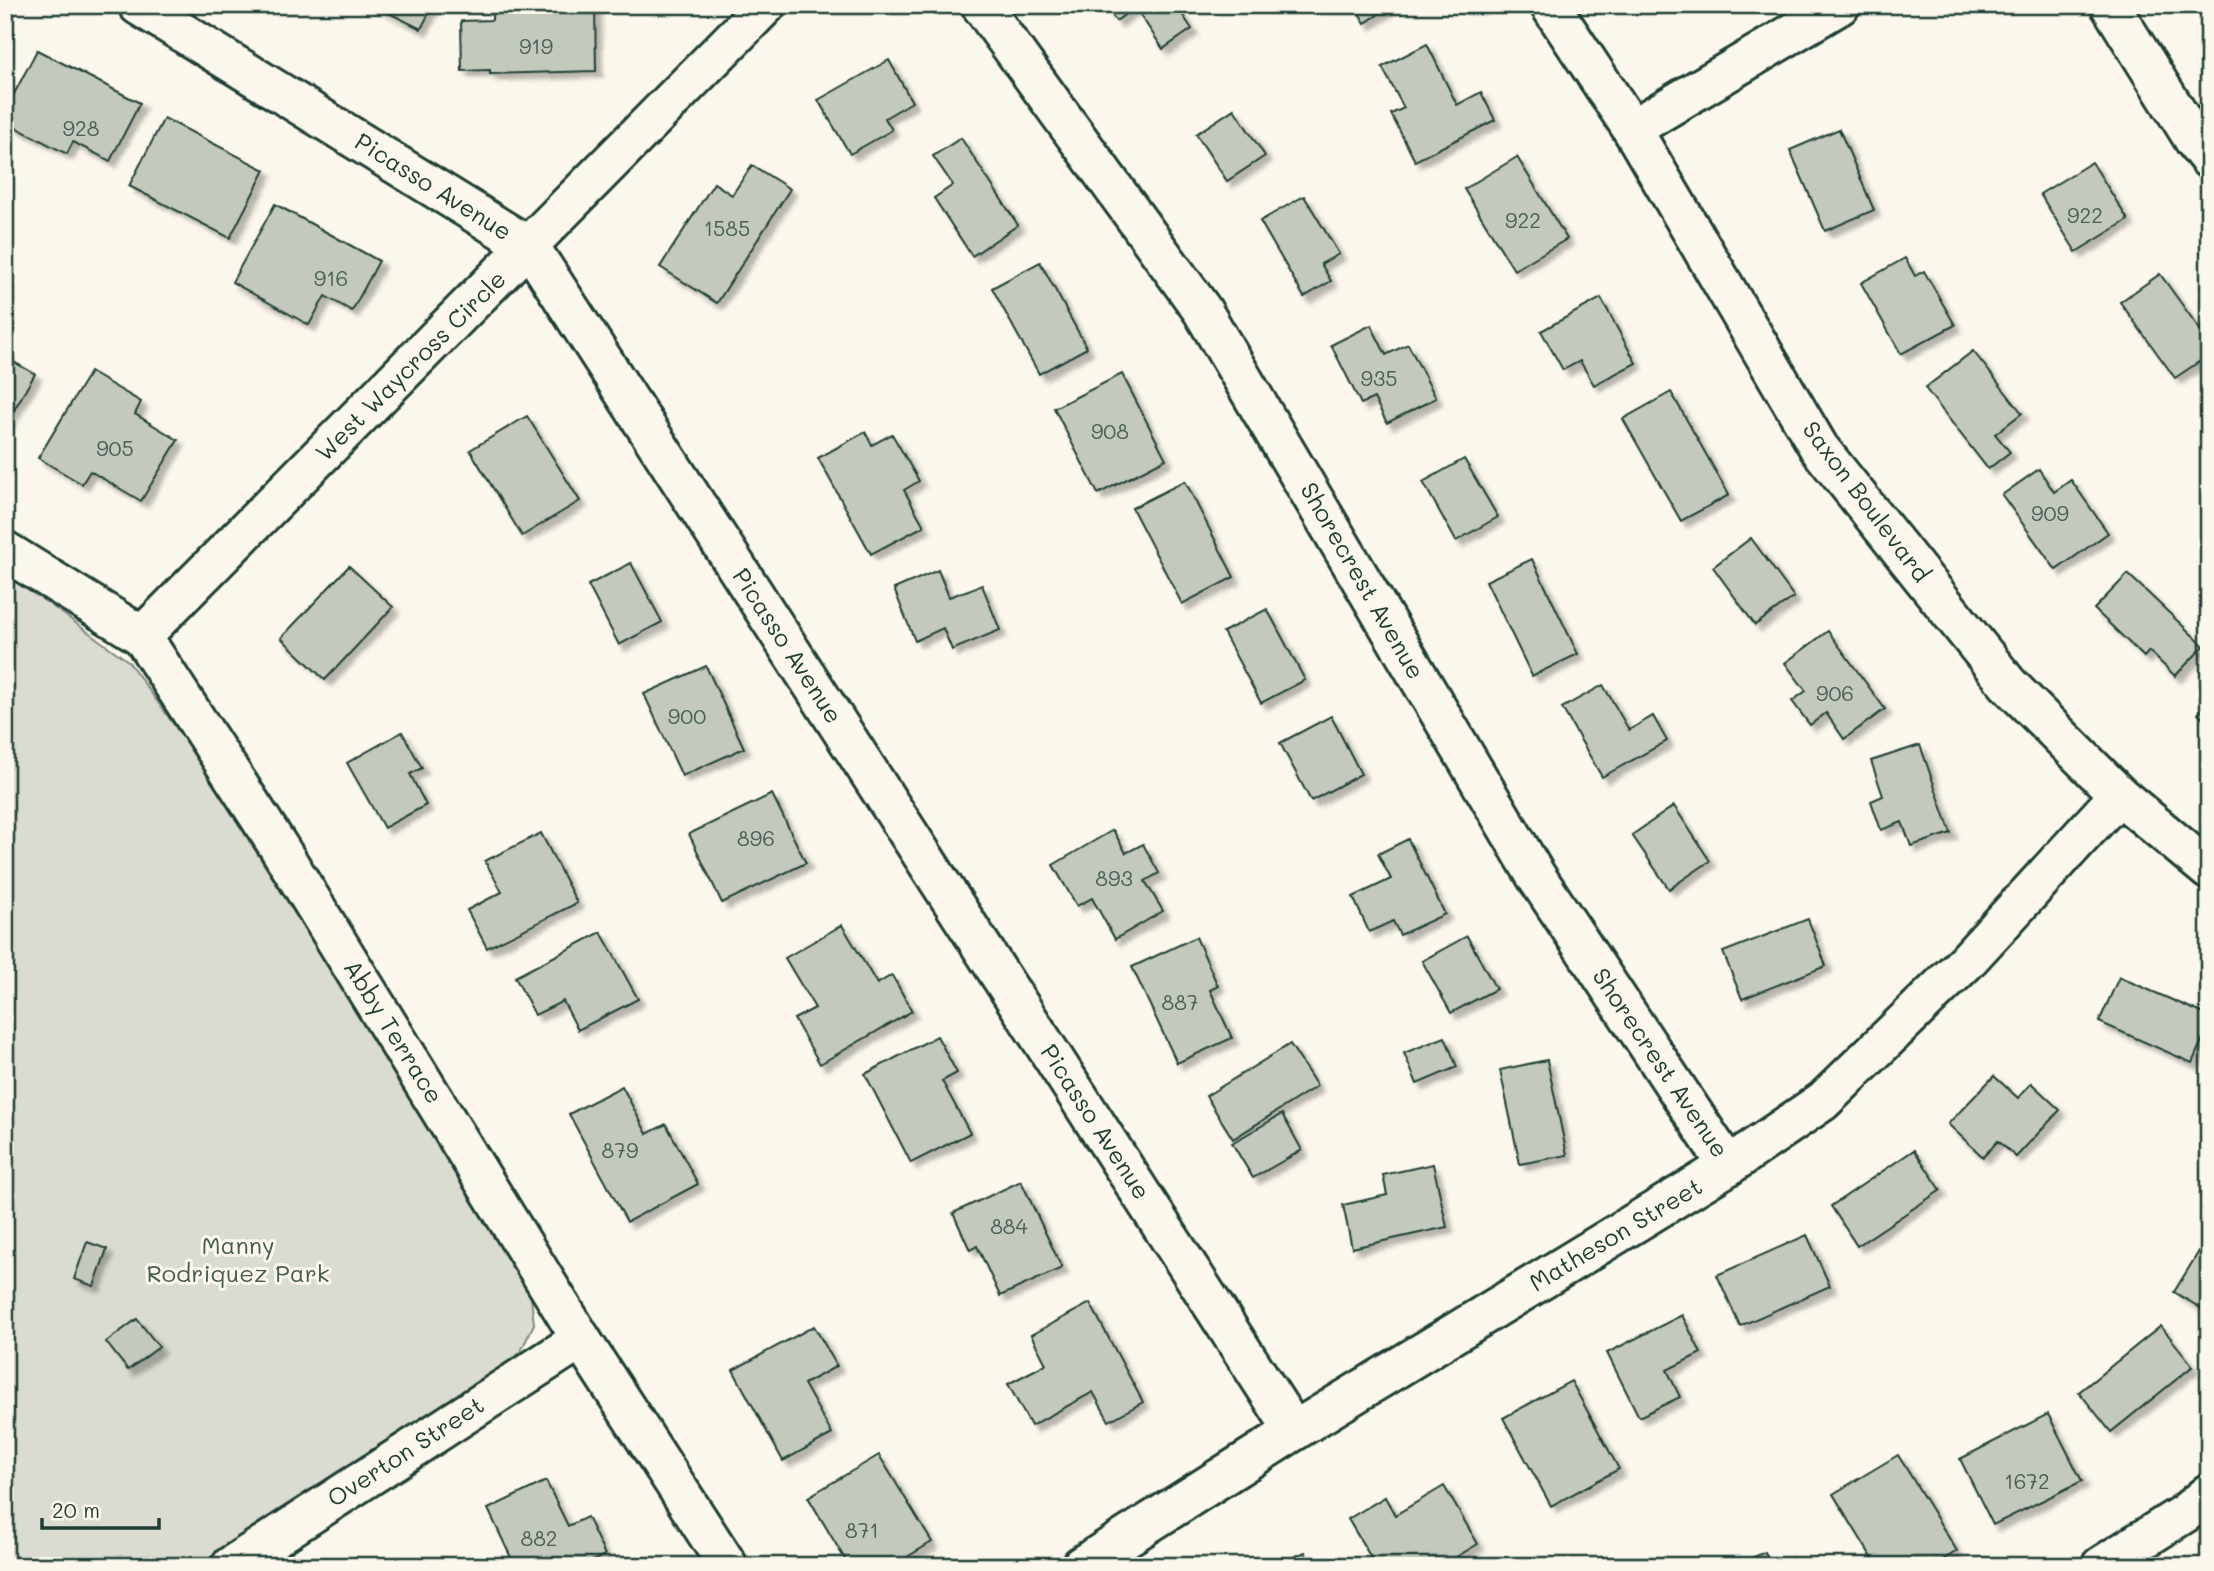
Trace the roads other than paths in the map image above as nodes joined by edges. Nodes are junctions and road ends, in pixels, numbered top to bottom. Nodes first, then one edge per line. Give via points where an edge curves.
1 (138, 5) edge
2 (766, 5) edge
3 (981, 5) edge
4 (1550, 5) edge
5 (1840, 5) edge
6 (2110, 5) edge
7 (1632, 129) junction
8 (2209, 159) edge
9 (530, 247) junction
10 (5, 551) edge
11 (142, 636) junction
12 (2119, 796) junction
13 (2209, 870) edge
14 (1728, 1166) junction
15 (581, 1339) junction
16 (1294, 1432) junction
17 (2209, 1493) edge
18 (231, 1566) edge
19 (728, 1566) edge
20 (1081, 1566) edge
21 (2101, 1566) edge

1 - 9 street, Picasso Avenue
2 - 9 street, West Waycross Circle
3 - 14 street, Shorecrest Avenue via 1202,310 1536,876
4 - 7 street, Saxon Boulevard
5 - 7 street
6 - 8 street
7 - 12 street, Saxon Boulevard via 1819,448 2008,684
9 - 11 street, West Waycross Circle
9 - 16 street, Picasso Avenue
10 - 11 street, Abby Terrace
11 - 15 street, Abby Terrace via 278,846
12 - 13 street, Saxon Boulevard
12 - 14 street, Matheson Street via 1966,962 1823,1101
14 - 16 street, Matheson Street
15 - 18 street, Overton Street
15 - 19 street, Abby Terrace
16 - 20 street, Matheson Street
17 - 21 street

